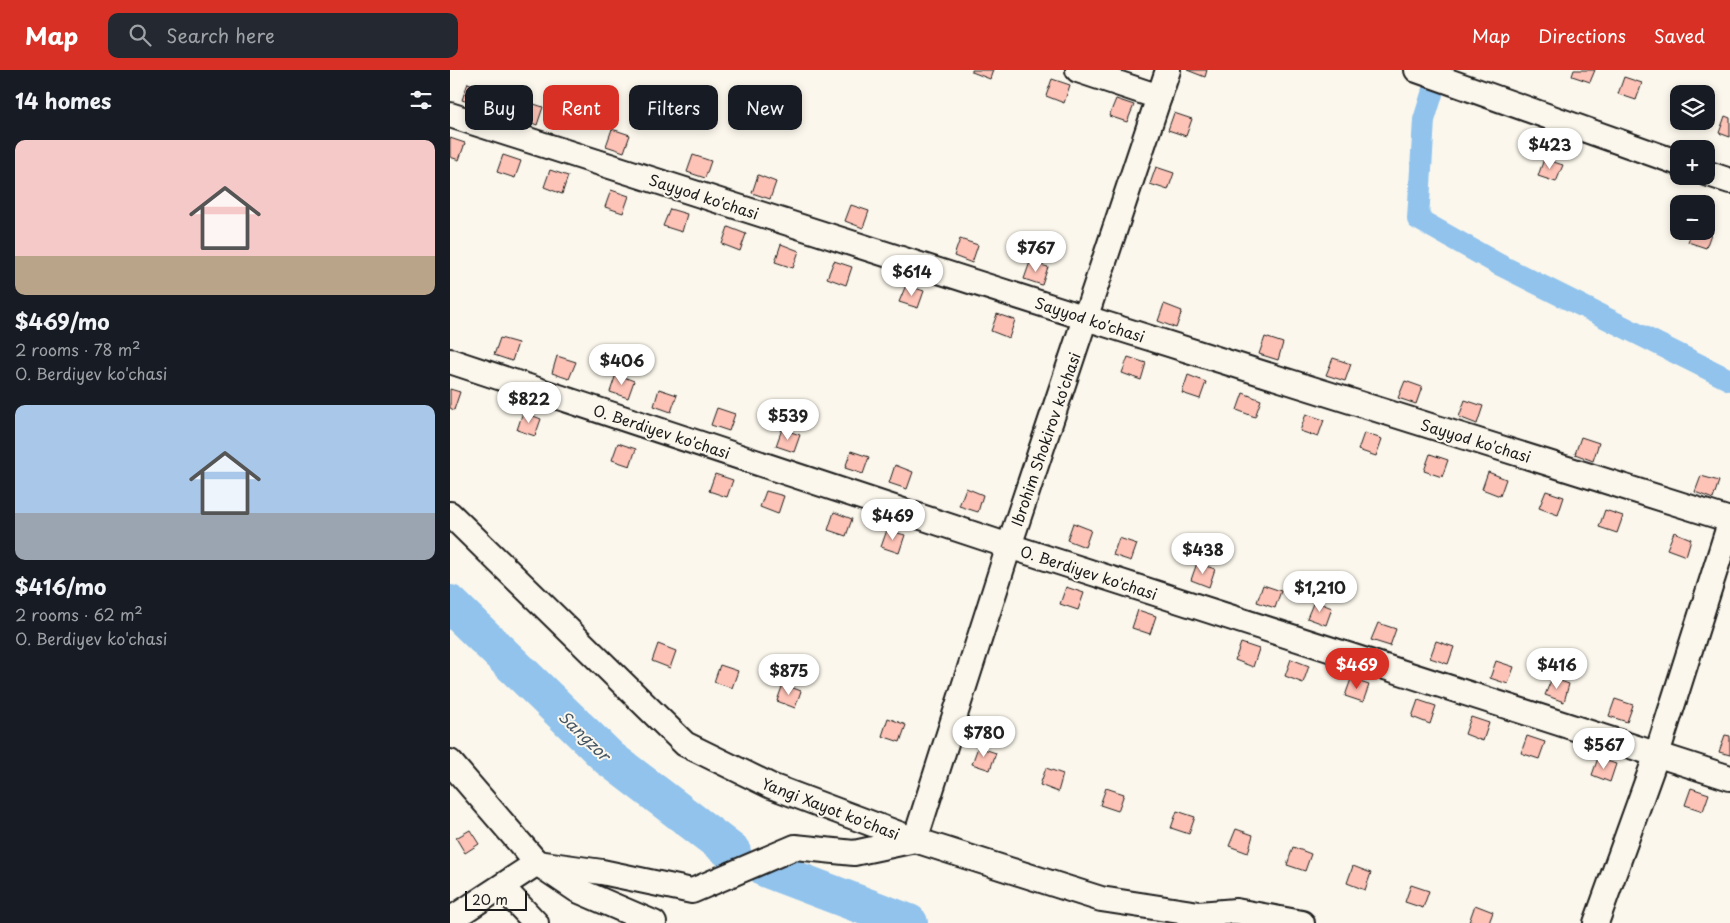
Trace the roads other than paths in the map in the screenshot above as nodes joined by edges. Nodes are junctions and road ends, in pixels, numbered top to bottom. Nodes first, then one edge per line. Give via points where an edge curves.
1 (1078, 70) edge
2 (1168, 70) edge
3 (1417, 70) edge
4 (1466, 79) edge
5 (1159, 97) junction
6 (450, 115) edge
7 (1670, 159) edge
8 (1715, 176) edge
9 (1730, 181) edge
10 (1086, 318) junction
11 (450, 362) edge
12 (450, 514) edge
13 (1730, 521) edge
14 (1009, 546) junction
15 (1657, 754) junction
16 (450, 762) edge
17 (1730, 778) edge
18 (915, 840) junction
19 (537, 864) junction
20 (502, 887) junction
21 (450, 920) edge
22 (536, 923) edge
23 (654, 923) edge
24 (1302, 923) edge
25 (1596, 923) edge

1 - 5 street
2 - 5 street, Ibrohim Shokirov ko'chasi
3 - 4 street
4 - 7 street
5 - 10 street, Ibrohim Shokirov ko'chasi
6 - 10 street, Sayyod ko'chasi
8 - 9 street
10 - 13 street, Sayyod ko'chasi
10 - 14 street, Ibrohim Shokirov ko'chasi
11 - 14 street, O. Berdiyev ko'chasi
12 - 18 street, Yangi Xayot ko'chasi via 685,744 771,786
13 - 15 street
14 - 15 street, O. Berdiyev ko'chasi
14 - 18 street, Ibrohim Shokirov ko'chasi
15 - 17 street, O. Berdiyev ko'chasi
15 - 25 street
16 - 19 street
18 - 19 street via 854,853 795,848 692,891 602,872
18 - 24 street, Yangi Xayot ko'chasi via 1101,899 1199,914 1236,911
19 - 20 street
19 - 23 street via 577,890
20 - 21 street
20 - 22 street

